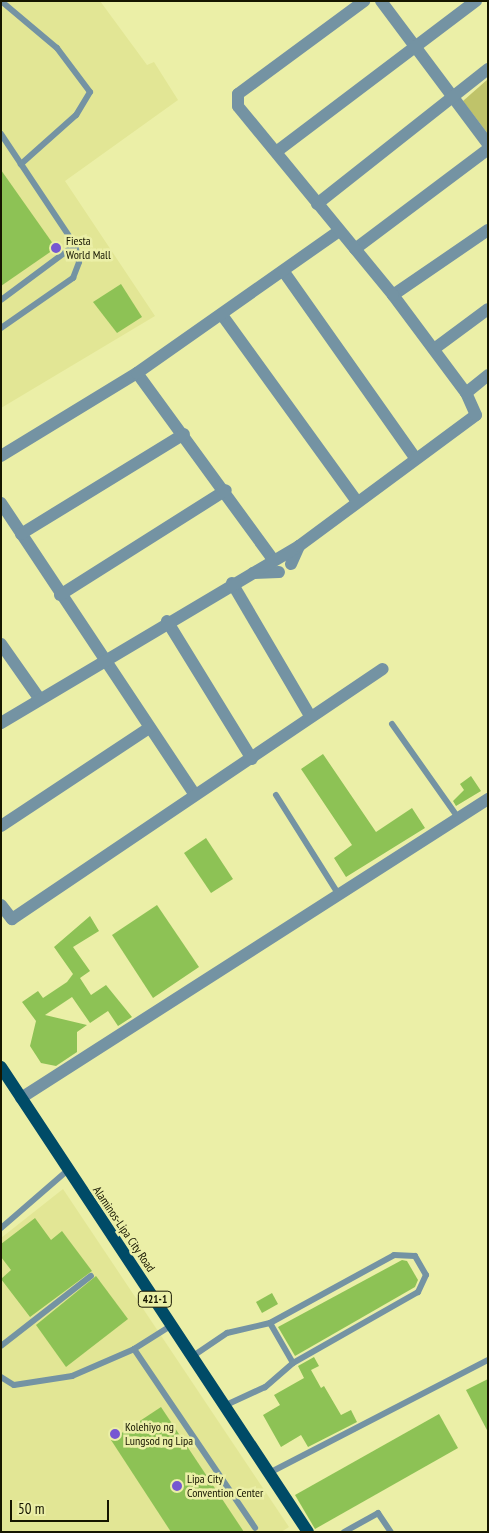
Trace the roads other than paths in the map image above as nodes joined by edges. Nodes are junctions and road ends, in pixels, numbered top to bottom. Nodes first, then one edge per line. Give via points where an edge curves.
1 (1, 1) edge
2 (381, 1) edge
3 (476, 1) edge
4 (362, 2) edge
5 (413, 47) junction
6 (488, 69) edge
7 (450, 98) junction
8 (1, 134) edge
9 (488, 144) edge
10 (488, 149) edge
11 (276, 152) junction
12 (21, 164) junction
13 (317, 204) junction
14 (488, 230) edge
15 (339, 231) junction
16 (75, 245) junction
17 (355, 248) junction
18 (284, 272) junction
19 (393, 295) junction
20 (1, 300) edge
21 (488, 309) edge
22 (222, 315) junction
23 (1, 328) edge
24 (434, 349) junction
25 (137, 373) junction
26 (488, 375) edge
27 (466, 393) junction
28 (184, 434) junction
29 (1, 456) edge
30 (415, 458) junction
31 (226, 490) junction
32 (356, 500) junction
33 (1, 503) edge
34 (21, 534) junction
35 (299, 546) junction
36 (272, 558) junction
37 (291, 564) dead end
38 (279, 572) dead end
39 (253, 573) junction
40 (232, 583) junction
41 (60, 595) junction
42 (168, 621) junction
43 (1, 644) edge
44 (102, 660) junction
45 (382, 669) dead end
46 (39, 698) junction
47 (310, 716) junction
48 (1, 723) edge
49 (392, 724) dead end
50 (149, 728) junction
51 (252, 759) junction
52 (194, 794) junction
53 (276, 795) dead end
54 (488, 799) edge
55 (459, 819) junction
56 (1, 826) edge
57 (340, 896) junction
58 (1, 905) edge
59 (1, 1067) edge
60 (21, 1098) junction
61 (68, 1170) junction
62 (1, 1228) edge
63 (91, 1276) dead end
64 (270, 1323) junction
65 (172, 1325) junction
66 (1, 1346) edge
67 (134, 1349) junction
68 (193, 1356) junction
69 (488, 1360) edge
70 (293, 1363) junction
71 (1, 1377) edge
72 (226, 1405) junction
73 (269, 1473) junction
74 (255, 1528) dead end
75 (308, 1532) edge
76 (344, 1532) edge
77 (391, 1532) edge

1 - 12 lane via 57,48 90,92 76,115
2 - 5 street
3 - 5 street
4 - 11 street via 238,94 238,106
5 - 7 street
5 - 11 street
6 - 7 street
7 - 9 street
7 - 13 street
8 - 12 lane
10 - 17 street
11 - 13 street
12 - 16 lane
13 - 15 street
14 - 19 street
15 - 17 street
15 - 18 street
16 - 20 lane
16 - 23 lane via 78,262 73,278
17 - 19 street
18 - 22 street
18 - 30 street
19 - 24 street
21 - 24 street
22 - 25 street
22 - 32 street
24 - 27 street
25 - 28 street
25 - 29 street
26 - 27 street
27 - 30 street via 476,415
28 - 31 street
28 - 34 street
30 - 32 street
31 - 36 street
31 - 41 street
32 - 35 street
33 - 34 street
34 - 41 street
35 - 36 street
35 - 37 street
36 - 39 street
38 - 39 street
39 - 40 street
40 - 42 street
40 - 47 street
41 - 44 street
42 - 44 street
42 - 51 street
43 - 46 street
44 - 46 street
44 - 50 street
45 - 47 street
46 - 48 street
47 - 51 street
49 - 55 lane
50 - 52 street
50 - 56 street
51 - 52 street
52 - 58 street via 12,919
53 - 57 lane
54 - 55 street
55 - 57 street
57 - 60 street
59 - 60 main road, Alaminos-Lipa City Road / 421-1
60 - 61 main road, Alaminos-Lipa City Road / 421-1
61 - 62 lane
61 - 65 main road, Alaminos-Lipa City Road / 421-1
63 - 66 lane
64 - 68 lane via 227,1333
64 - 70 lane
64 - 70 lane via 394,1255 415,1256 426,1275 423,1288
65 - 67 lane
65 - 68 main road, Alaminos-Lipa City Road / 421-1
67 - 71 lane via 72,1376 14,1385
67 - 74 lane
68 - 72 main road, Alaminos-Lipa City Road / 421-1
69 - 73 lane
70 - 72 lane via 265,1387
72 - 73 main road, Alaminos-Lipa City Road / 421-1
73 - 75 main road, Alaminos-Lipa City Road / 421-1
76 - 77 lane via 378,1513

